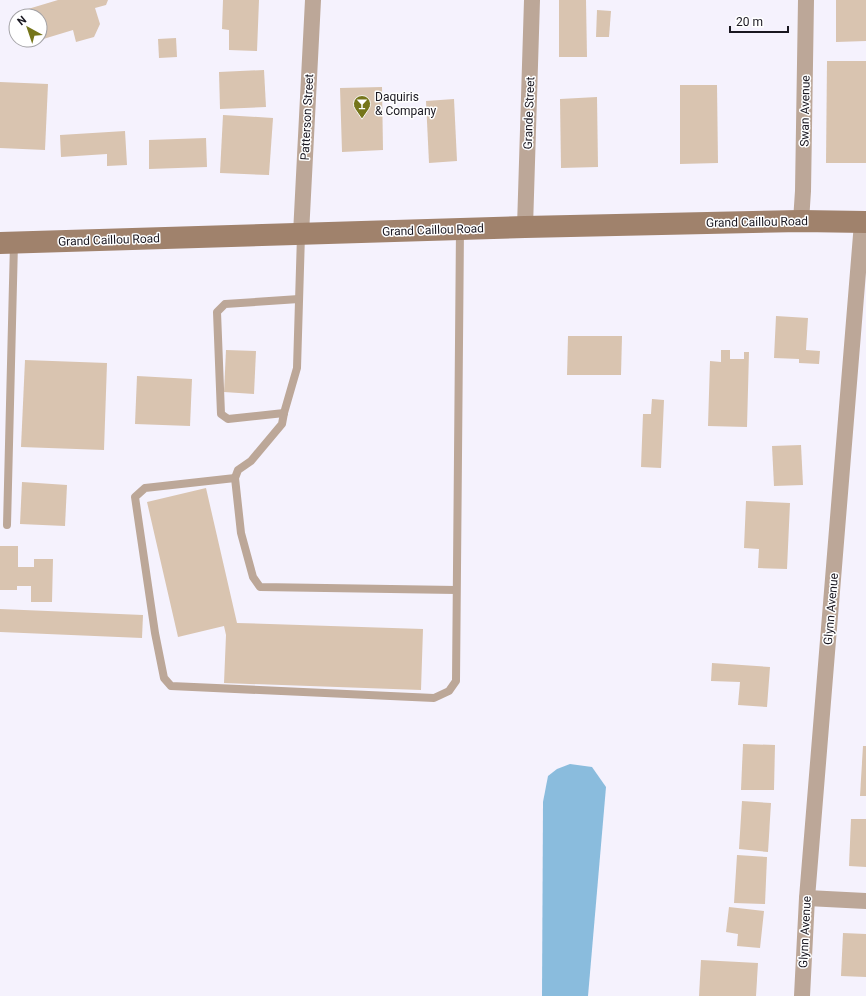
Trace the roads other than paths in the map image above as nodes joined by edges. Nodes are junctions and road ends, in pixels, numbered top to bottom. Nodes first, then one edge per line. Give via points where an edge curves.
1 (313, 0) edge
2 (532, 0) edge
3 (806, 0) edge
4 (801, 221) junction
5 (864, 223) edge
6 (525, 227) junction
7 (460, 229) junction
8 (301, 234) junction
9 (7, 243) edge
10 (299, 299) junction
11 (284, 413) junction
12 (235, 478) junction
13 (7, 525) dead end
14 (456, 590) junction
15 (807, 898) junction
16 (866, 901) edge
17 (802, 996) edge

1 - 8 street, Patterson Street
2 - 6 street, Grande Street
3 - 4 street, Swan Avenue
4 - 5 main road, Grand Caillou Road
4 - 6 main road, Grand Caillou Road
5 - 15 street, Glynn Avenue
6 - 7 main road, Grand Caillou Road
7 - 8 main road, Grand Caillou Road
7 - 14 lane
8 - 9 main road, Grand Caillou Road
8 - 10 lane
9 - 13 lane
10 - 11 lane via 297,368
10 - 11 lane via 225,304 217,312 221,414 228,419
11 - 12 lane via 282,424 251,461 238,470
12 - 14 lane via 241,533 253,577 260,587
12 - 14 lane via 145,488 135,497 162,671 171,686 434,698 449,690 456,681
15 - 16 street
15 - 17 street, Glynn Avenue

